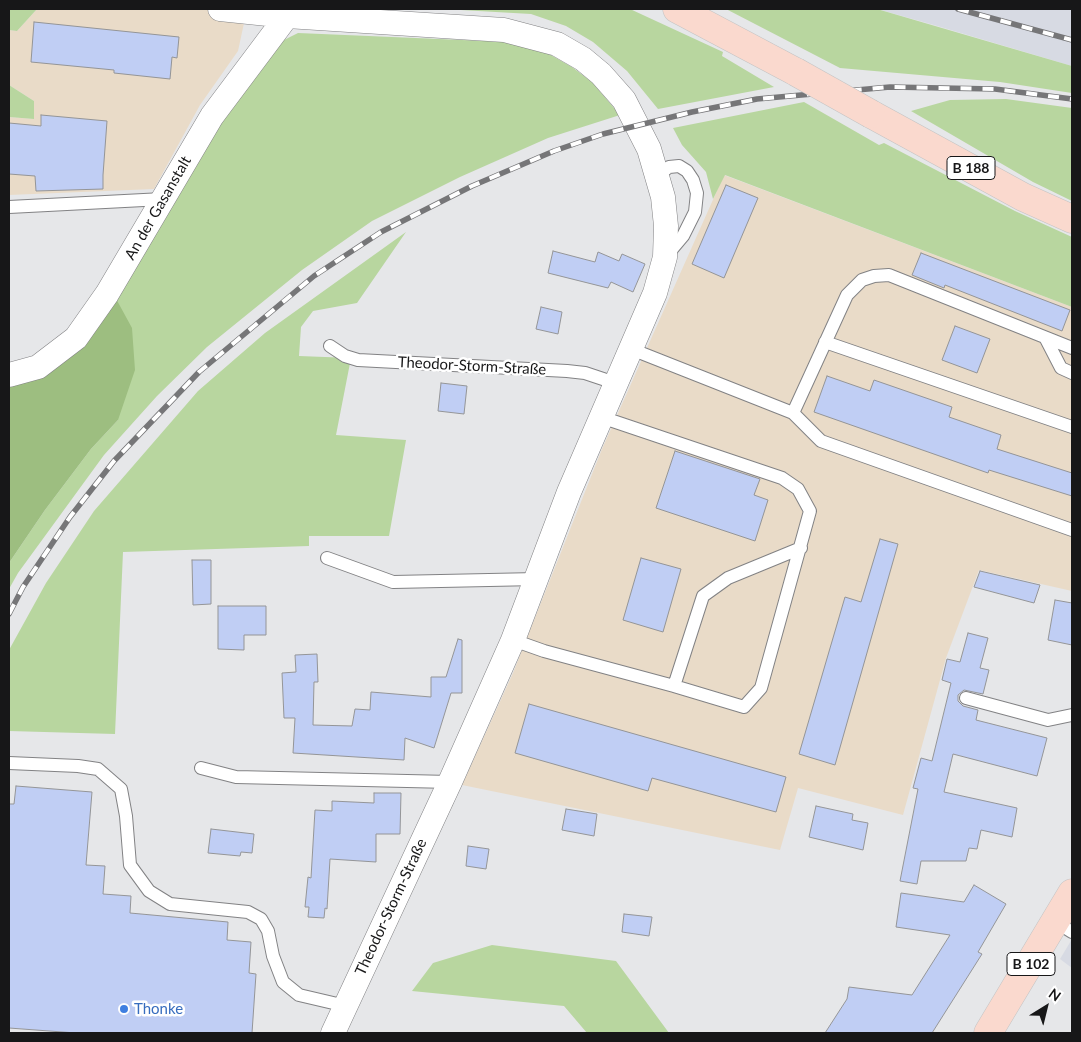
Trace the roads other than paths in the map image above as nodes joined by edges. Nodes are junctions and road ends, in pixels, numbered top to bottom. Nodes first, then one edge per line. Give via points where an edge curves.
1 (220, 9) edge
2 (677, 9) edge
3 (287, 16) junction
4 (657, 176) junction
5 (163, 199) junction
6 (9, 207) edge
7 (1072, 219) edge
8 (665, 257) junction
9 (1046, 339) junction
10 (825, 342) junction
11 (330, 346) dead end
12 (1072, 348) edge
13 (631, 349) junction
14 (1072, 373) edge
15 (9, 375) edge
16 (616, 383) junction
17 (793, 413) junction
18 (601, 417) junction
19 (1072, 427) edge
20 (1072, 530) edge
21 (801, 548) junction
22 (327, 558) dead end
23 (537, 579) junction
24 (513, 640) junction
25 (674, 686) junction
26 (966, 698) dead end
27 (1072, 715) edge
28 (9, 763) edge
29 (201, 768) dead end
30 (450, 782) junction
31 (1072, 893) edge
32 (1064, 927) edge
33 (346, 1006) junction
34 (333, 1033) edge
35 (988, 1033) edge

1 - 3 street
2 - 7 main road, B 188, bridge via 1023,197
3 - 4 street, Theodor-Storm-Straße via 504,30 557,44 601,74 624,100 649,149
3 - 5 street, An der Gasanstalt via 212,116
4 - 8 street, Theodor-Storm-Straße via 666,226
4 - 8 lane via 669,167 679,166 693,180 697,193 695,212 683,236
5 - 6 lane
5 - 15 street, An der Gasanstalt via 108,294 76,338 38,367
8 - 13 street, Theodor-Storm-Straße via 655,293
9 - 10 lane via 890,275 862,280 847,295
9 - 12 lane
9 - 14 lane via 1061,368
10 - 17 lane
10 - 19 lane
11 - 16 lane, Theodor-Storm-Straße via 358,360 567,371
13 - 16 street, Theodor-Storm-Straße
13 - 17 lane
16 - 18 street, Theodor-Storm-Straße
17 - 20 lane via 821,441
18 - 21 lane via 782,478 798,489 810,511
18 - 23 street, Theodor-Storm-Straße
21 - 25 lane via 728,578 703,596
21 - 25 lane via 761,688 744,707
22 - 23 lane via 393,582
23 - 24 street, Theodor-Storm-Straße
24 - 25 lane
24 - 30 street, Theodor-Storm-Straße
26 - 27 lane via 1048,720
28 - 33 lane via 98,769 121,790 130,865 148,891 170,904 248,912 261,919 283,982 300,995
29 - 30 lane via 236,777
30 - 33 street, Theodor-Storm-Straße
31 - 32 main road, B 102
32 - 35 main road, B 102
33 - 34 street, Theodor-Storm-Straße

